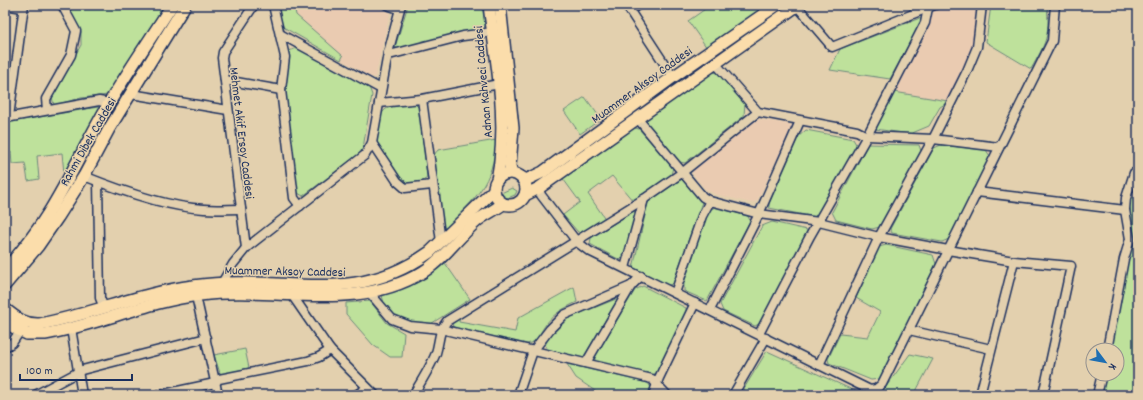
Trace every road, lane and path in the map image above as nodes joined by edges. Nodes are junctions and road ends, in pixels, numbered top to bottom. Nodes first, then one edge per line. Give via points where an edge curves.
1 (5, 5) edge
2 (62, 5) edge
3 (172, 5) edge
4 (186, 5) edge
5 (254, 5) edge
6 (273, 5) edge
7 (387, 5) edge
8 (489, 5) edge
9 (500, 5) edge
10 (638, 5) edge
11 (777, 5) edge
12 (982, 5) edge
13 (1055, 5) edge
14 (798, 6) edge
15 (931, 6) edge
16 (24, 7) edge
17 (400, 7) edge
18 (628, 8) edge
19 (492, 32) junction
20 (280, 34) junction
21 (388, 53) junction
22 (716, 64) junction
23 (673, 77) junction
24 (225, 80) junction
25 (499, 84) junction
26 (381, 89) junction
27 (281, 90) junction
28 (131, 94) junction
29 (422, 99) junction
30 (109, 103) junction
31 (379, 103) junction
32 (47, 110) junction
33 (228, 110) junction
34 (758, 112) junction
35 (7, 118) edge
36 (638, 119) junction
37 (800, 121) junction
38 (867, 136) junction
39 (933, 139) junction
40 (372, 143) junction
41 (999, 147) junction
42 (683, 172) junction
43 (1134, 172) dead end
44 (517, 175) junction
45 (84, 176) junction
46 (98, 182) junction
47 (496, 185) junction
48 (432, 186) junction
49 (539, 188) junction
50 (977, 192) junction
51 (525, 196) junction
52 (644, 199) junction
53 (710, 201) junction
54 (503, 204) junction
55 (300, 206) junction
56 (241, 209) junction
57 (1125, 210) junction
58 (759, 214) junction
59 (819, 222) junction
60 (880, 237) junction
61 (441, 242) junction
62 (577, 242) junction
63 (246, 248) junction
64 (948, 250) junction
65 (1014, 261) junction
66 (625, 268) junction
67 (5, 269) edge
68 (641, 276) junction
69 (222, 283) junction
70 (5, 285) edge
71 (631, 286) junction
72 (369, 292) junction
73 (675, 293) junction
74 (292, 295) junction
75 (196, 296) junction
76 (695, 303) junction
77 (104, 308) junction
78 (5, 309) edge
79 (710, 310) junction
80 (5, 323) edge
81 (71, 328) junction
82 (441, 329) junction
83 (909, 330) junction
84 (20, 331) junction
85 (762, 336) junction
86 (206, 338) junction
87 (1108, 342) edge
88 (5, 347) edge
89 (991, 349) junction
90 (330, 350) junction
91 (533, 351) junction
92 (586, 363) junction
93 (819, 366) junction
94 (78, 373) junction
95 (1100, 382) edge
96 (215, 383) junction
97 (657, 386) junction
98 (367, 388) junction
99 (34, 395) edge
100 (82, 395) edge
101 (160, 395) edge
102 (218, 395) edge
103 (356, 395) edge
104 (375, 395) edge
105 (413, 395) edge
106 (518, 395) edge
107 (653, 395) edge
108 (667, 395) edge
109 (733, 395) edge
110 (980, 395) edge
111 (1043, 395) edge
112 (1097, 395) edge

1 - 16 street
2 - 32 street via 76,31 70,55 46,99
3 - 30 main road, Rahmi Dibek Caddesi
4 - 28 main road, Rahmi Dibek Caddesi
5 - 24 street, Mehmet Akif Ersoy Caddesi via 223,52
6 - 20 street
7 - 17 street
8 - 19 main road, Adnan Kahveci Caddesi
9 - 44 main road, Adnan Kahveci Caddesi via 513,128 510,166
10 - 18 street
11 - 23 main road, Muammer Aksoy Caddesi
12 - 39 street via 977,47
13 - 41 street via 1052,41
14 - 15 street via 832,47
14 - 22 main road
15 - 38 street via 925,23
16 - 35 street
17 - 21 street
18 - 23 street
19 - 21 street
19 - 25 main road, Adnan Kahveci Caddesi
20 - 26 street
20 - 27 street via 285,57
21 - 26 street
22 - 34 street
22 - 36 main road
23 - 44 main road, Muammer Aksoy Caddesi via 543,172 526,180
24 - 27 street
24 - 33 street, Mehmet Akif Ersoy Caddesi
25 - 29 street
25 - 47 main road, Adnan Kahveci Caddesi via 502,129
26 - 31 street
27 - 55 street via 294,198
28 - 33 street
28 - 45 main road, Rahmi Dibek Caddesi
29 - 31 street
29 - 48 street
30 - 32 street via 99,101
30 - 67 main road, Rahmi Dibek Caddesi via 66,184 21,251
31 - 40 street
32 - 35 street
33 - 56 street, Mehmet Akif Ersoy Caddesi
34 - 37 street
34 - 42 street
36 - 42 street
36 - 49 main road
37 - 38 street via 857,131
37 - 58 street
38 - 39 street
38 - 59 street
39 - 41 street
39 - 60 street
40 - 48 street via 397,181 405,188
40 - 55 street via 365,155
41 - 50 street
42 - 52 street
42 - 53 street via 703,197
43 - 57 street
44 - 47 main road via 504,174
44 - 51 main road via 526,185
45 - 46 street
45 - 70 main road, Rahmi Dibek Caddesi via 38,246
46 - 56 street via 181,206
46 - 77 street via 100,298
47 - 54 main road via 497,198
47 - 61 main road, Muammer Aksoy Caddesi
48 - 61 street
49 - 51 main road
49 - 62 street via 541,195
50 - 57 street
50 - 64 street
51 - 54 main road via 513,205
52 - 62 street
52 - 66 street
53 - 58 street
53 - 73 street via 702,216
54 - 72 main road via 478,220 428,269 393,285
55 - 63 street
56 - 63 street, Mehmet Akif Ersoy Caddesi
57 - 87 street via 1130,239
58 - 59 street
58 - 79 street
59 - 60 street
59 - 85 street
60 - 64 street
60 - 93 street
61 - 69 main road, Muammer Aksoy Caddesi via 408,267 361,283 318,286
62 - 66 street via 589,251
62 - 82 street via 447,321
63 - 69 street
64 - 65 street
64 - 83 street
65 - 89 street
65 - 111 street via 1071,266
66 - 68 street
68 - 71 street
68 - 73 street
69 - 77 main road, Muammer Aksoy Caddesi via 180,288
71 - 91 street via 564,315
71 - 92 street
72 - 74 main road via 334,297
72 - 82 street via 392,320 410,326
73 - 76 street
74 - 75 main road via 222,293
74 - 90 street
75 - 81 main road
75 - 86 street
76 - 79 street
76 - 97 street
77 - 78 main road, Muammer Aksoy Caddesi via 34,324 15,317
79 - 85 street
80 - 84 main road
81 - 84 main road via 45,334 27,334
81 - 94 street
82 - 91 street
82 - 105 street via 436,352
83 - 89 street
83 - 93 street via 882,384 876,389 870,390
84 - 88 street via 12,344
85 - 93 street
85 - 109 street
86 - 94 street
86 - 96 street
89 - 110 street
90 - 96 street via 308,361 219,379
90 - 98 street
91 - 92 street
91 - 106 street
92 - 97 street via 652,378
94 - 99 street
94 - 100 street
95 - 112 street
96 - 101 street
96 - 102 street
97 - 107 street
97 - 108 street
98 - 103 street
98 - 104 street

